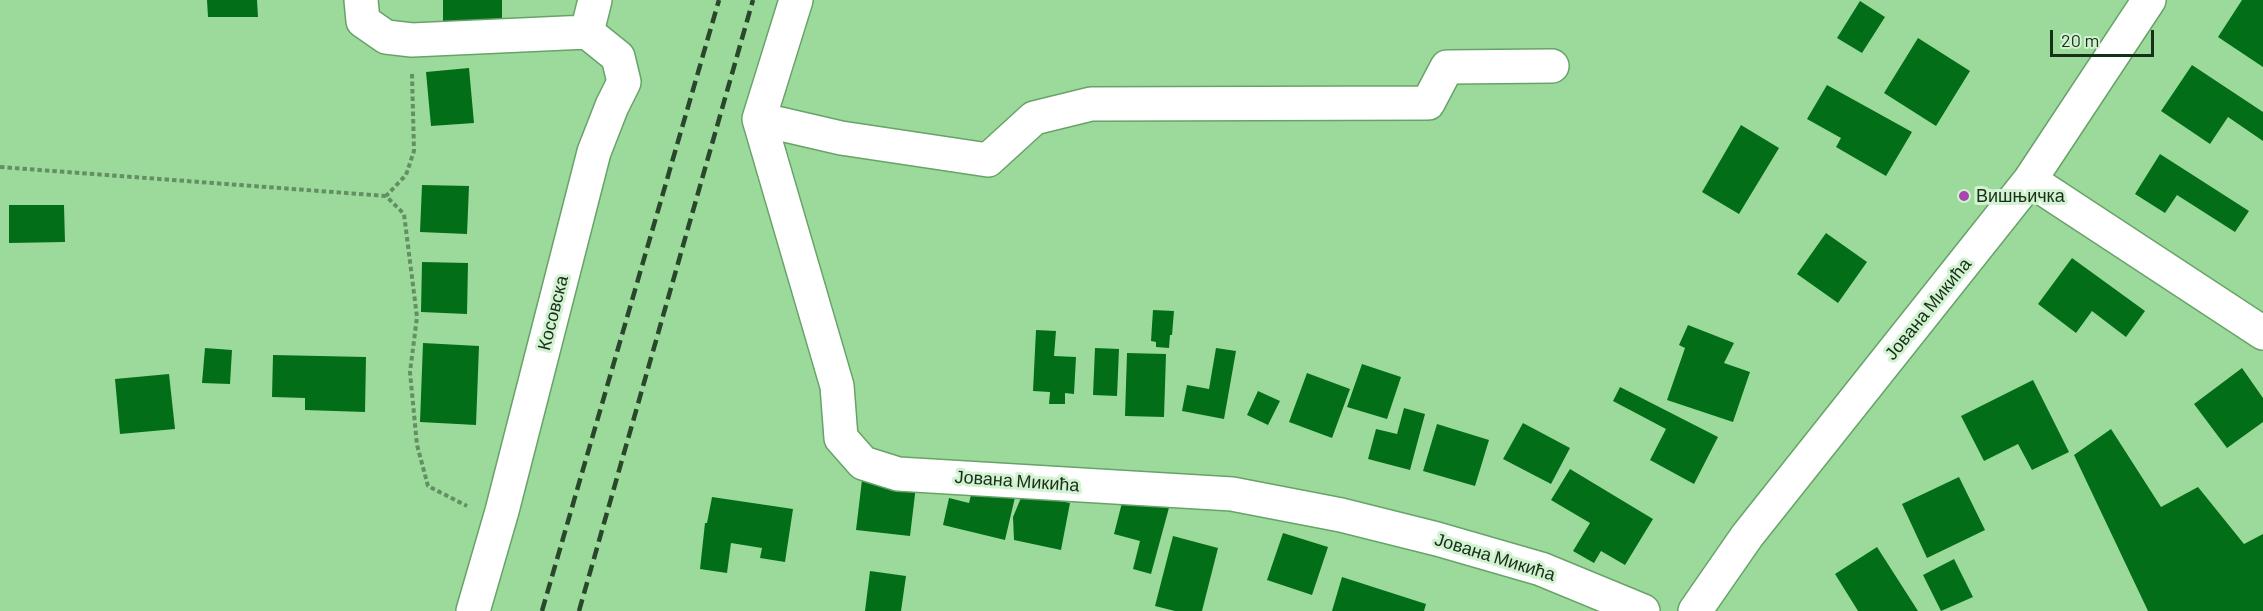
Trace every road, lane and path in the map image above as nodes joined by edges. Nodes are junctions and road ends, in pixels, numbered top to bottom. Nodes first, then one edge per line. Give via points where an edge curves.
1 (361, 0) edge
2 (595, 0) edge
3 (796, 0) edge
4 (2149, 0) edge
5 (587, 32) junction
6 (412, 40) junction
7 (1552, 66) dead end
8 (759, 119) junction
9 (0, 166) edge
10 (2030, 180) junction
11 (386, 196) junction
12 (2263, 333) edge
13 (502, 512) junction
14 (473, 611) edge
15 (1643, 611) edge
16 (1695, 611) edge

1 - 6 street via 363,21 386,37
2 - 5 street
3 - 8 street
4 - 10 street, Јована Микића
5 - 6 street
5 - 13 street, Косовска via 618,57 624,82 594,152
6 - 11 path via 414,150 406,175
7 - 8 street via 1447,67 1428,103 1091,104 1034,118 988,160 841,138
8 - 15 street, Јована Микића via 837,386 841,438 863,463 898,474 1254,498 1341,515 1541,569
9 - 11 path
10 - 12 street
10 - 16 street, Јована Микића via 1754,526
11 - 13 path via 404,214 417,317 410,372 417,445 428,486 479,512
13 - 14 street, Косовска

